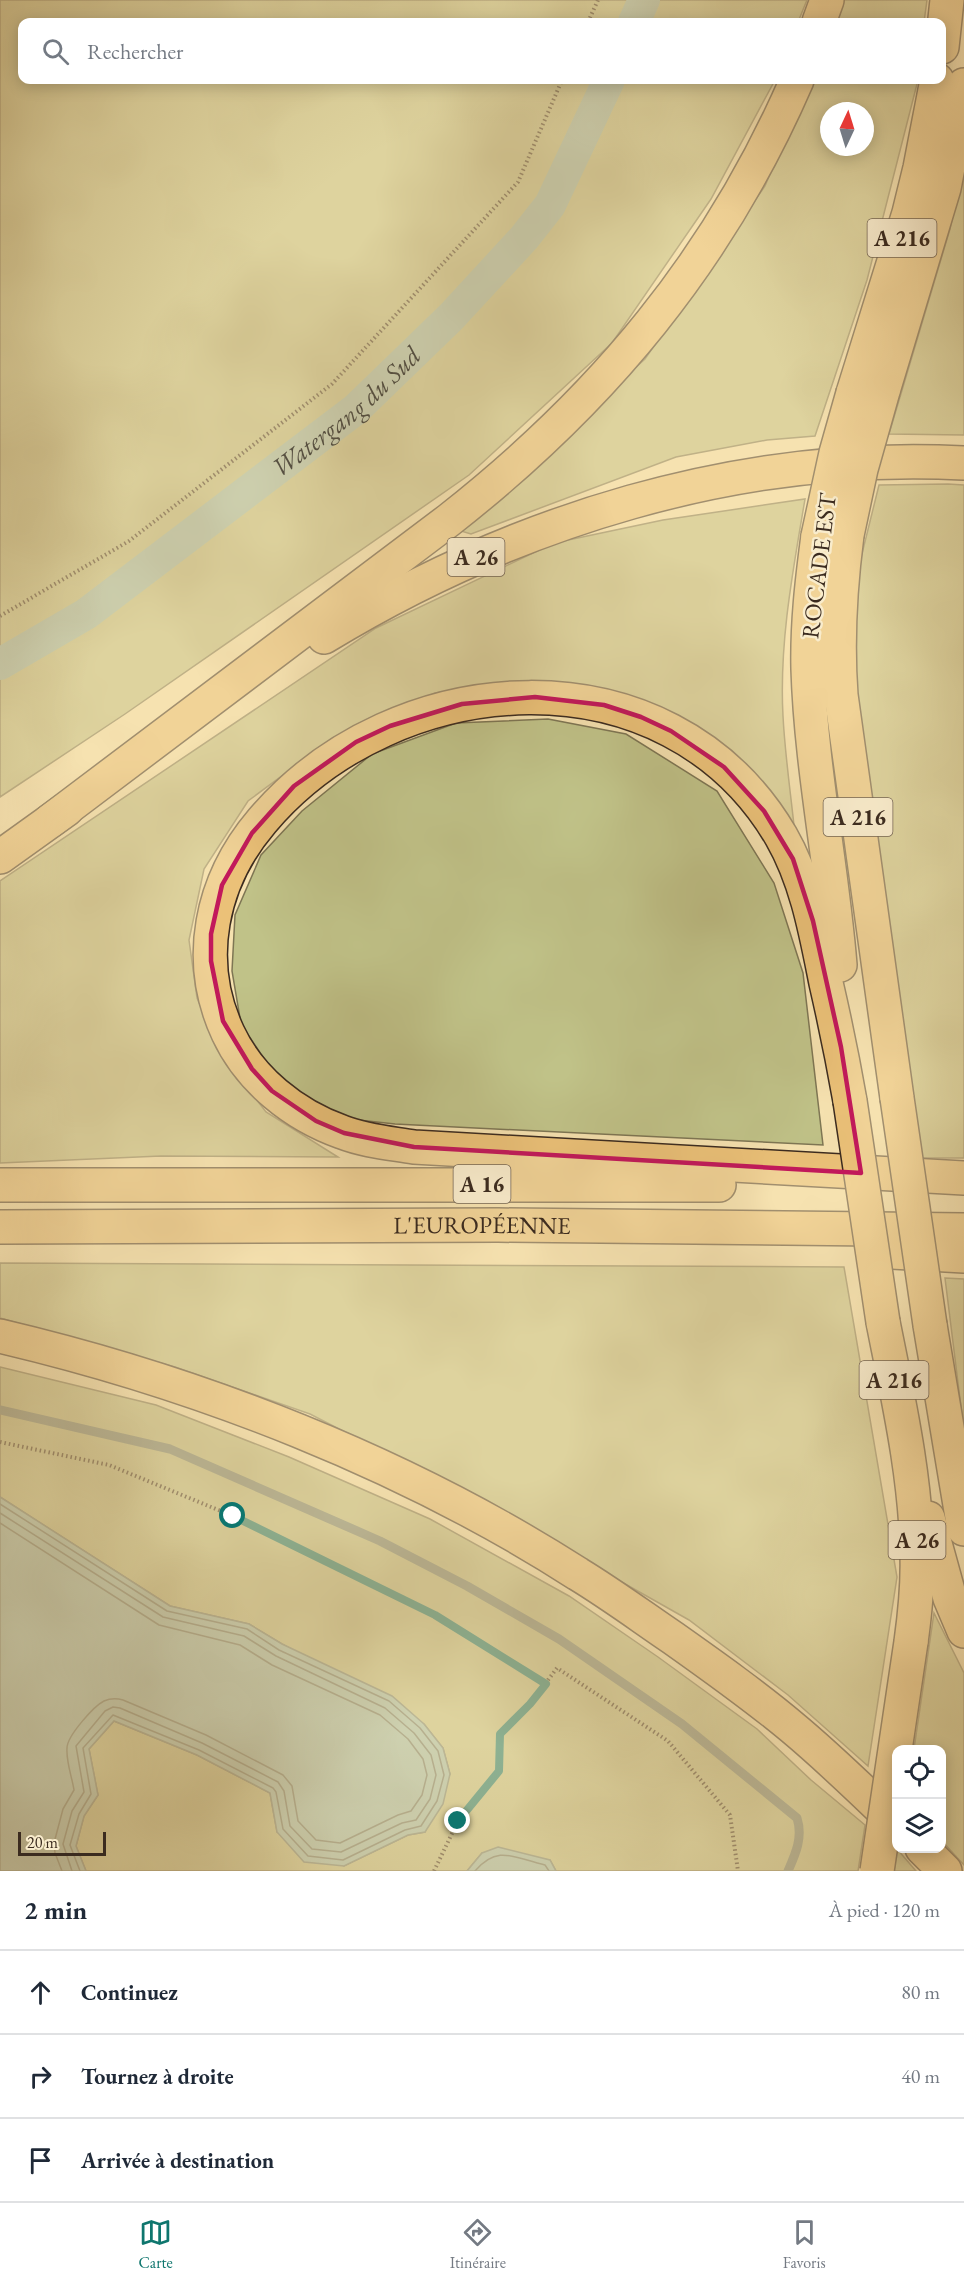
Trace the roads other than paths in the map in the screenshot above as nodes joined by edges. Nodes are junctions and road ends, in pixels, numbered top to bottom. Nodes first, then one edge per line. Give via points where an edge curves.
1 (827, 0) edge
2 (946, 0) edge
3 (820, 18) edge
4 (944, 18) edge
5 (795, 84) edge
6 (936, 84) edge
7 (964, 86) edge
8 (868, 392) junction
9 (964, 463) edge
10 (832, 536) junction
11 (50, 821) junction
12 (0, 857) edge
13 (850, 1101) junction
14 (964, 1178) edge
15 (0, 1185) edge
16 (964, 1186) edge
17 (498, 1225) junction
18 (0, 1227) edge
19 (964, 1230) edge
20 (964, 1256) edge
21 (0, 1336) edge
22 (905, 1439) junction
23 (964, 1529) edge
24 (964, 1632) edge
25 (892, 1818) edge
26 (927, 1853) edge
27 (877, 1871) edge
28 (945, 1871) edge

1 - 3 highway
2 - 4 highway
5 - 11 highway via 761,157 685,279 631,349 562,422 449,520
6 - 8 highway, ROCADE EST / A 216
7 - 8 highway, A 216 via 944,188
8 - 10 highway, ROCADE EST / A 216, bridge via 836,453
9 - 11 highway, A 26 via 841,465 737,478 591,513 490,550 379,605 276,666
10 - 13 highway, ROCADE EST / A 216 via 809,604 809,687 835,903
10 - 23 highway, A 216, bridge via 841,695 913,1209
11 - 12 highway, A 26
13 - 14 highway via 813,921 784,842 764,811 724,767 671,730 641,717 604,705 535,697 502,698 426,712 390,726 356,742 294,786 252,833 222,885 211,934 211,962 220,1011 234,1046 272,1091 292,1107 344,1133 414,1147
13 - 22 highway, A 216, bridge
15 - 16 highway, L'EUROPÉENNE / A 16
17 - 18 highway, L'EUROPÉENNE / A 16
17 - 19 highway, L'EUROPÉENNE / A 16
17 - 20 highway
21 - 25 highway via 162,1380 231,1404 454,1503 578,1573 730,1678 794,1729
22 - 24 highway via 950,1598
22 - 27 highway, A 26, bridge via 916,1526 917,1584
26 - 28 highway

